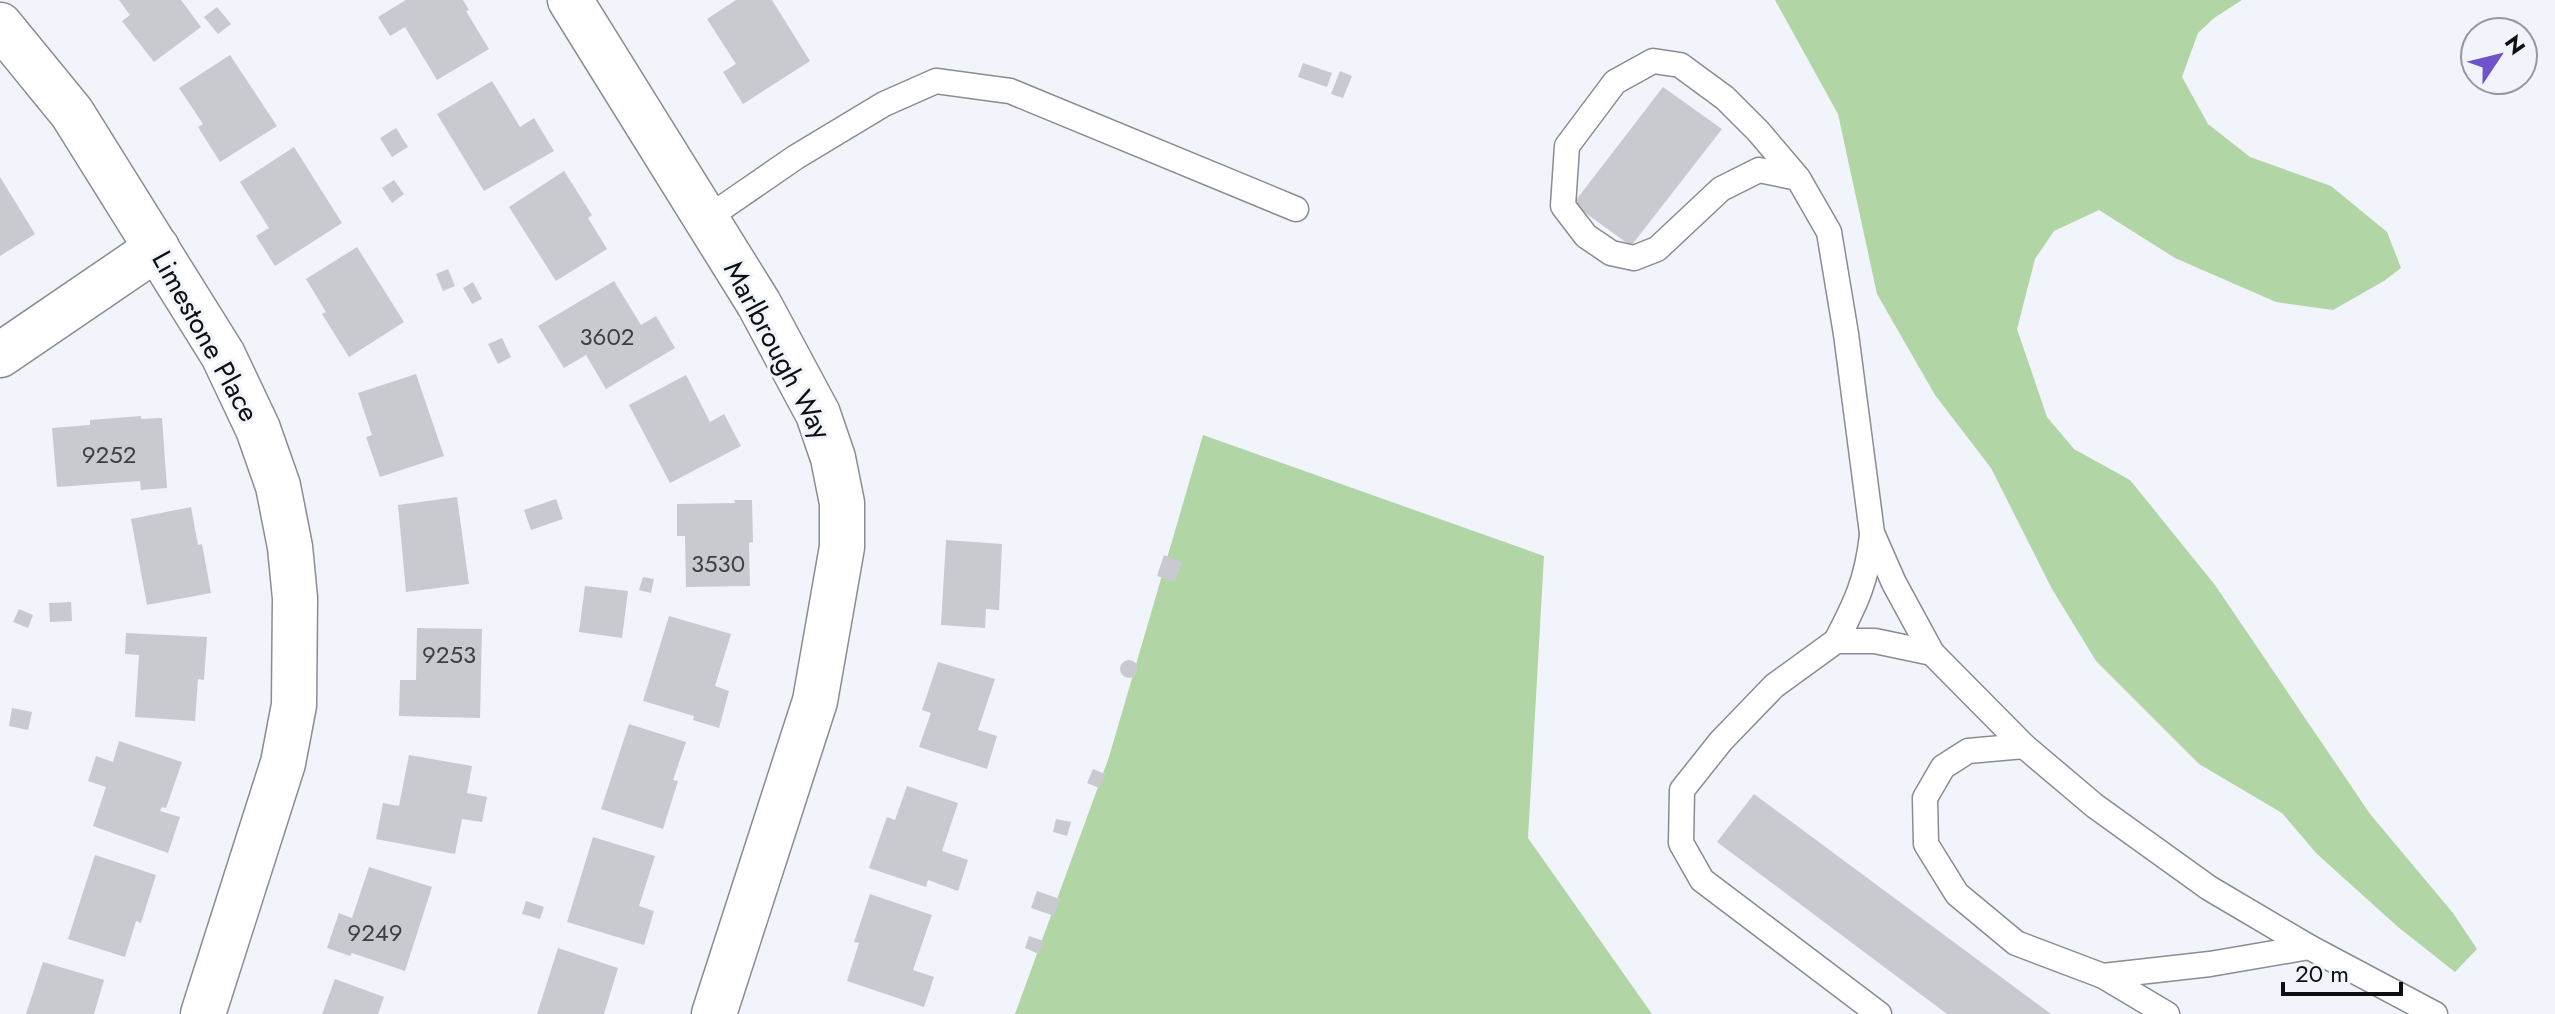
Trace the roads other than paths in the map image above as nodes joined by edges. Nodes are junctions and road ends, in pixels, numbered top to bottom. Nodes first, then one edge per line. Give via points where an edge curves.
1 (570, 0) edge
2 (0, 25) edge
3 (1798, 178) junction
4 (1296, 209) dead end
5 (706, 219) junction
6 (157, 248) junction
7 (0, 355) edge
8 (1872, 533) junction
9 (1836, 641) junction
10 (1932, 653) junction
11 (2024, 746) junction
12 (2309, 947) junction
13 (2103, 976) junction
14 (203, 1014) edge
15 (714, 1014) edge
16 (1879, 1014) edge
17 (2167, 1014) edge
18 (2435, 1014) edge

1 - 5 street, Marlbrough Way
2 - 6 street, Limestone Place via 72,113
3 - 3 lane via 1759,170 1721,189 1657,249 1634,258 1611,253 1586,236 1563,206 1567,146 1615,82 1653,61 1680,65 1725,98
3 - 8 lane via 1829,232
4 - 5 lane via 1010,91 936,81 884,104
5 - 15 street, Marlbrough Way via 818,414 842,503 842,547 815,701
6 - 7 street
6 - 14 street, Limestone Place via 223,355 258,429 278,486 295,598 294,705 283,763
8 - 9 lane via 1868,570
8 - 10 lane
9 - 10 lane via 1875,641
9 - 16 lane via 1774,686 1682,790 1681,843 1702,880
10 - 11 lane
11 - 12 lane via 2095,806 2209,888
11 - 13 lane via 1968,751 1943,767 1925,798 1926,844 1957,894 2016,943
12 - 13 lane
12 - 18 lane
13 - 17 lane

